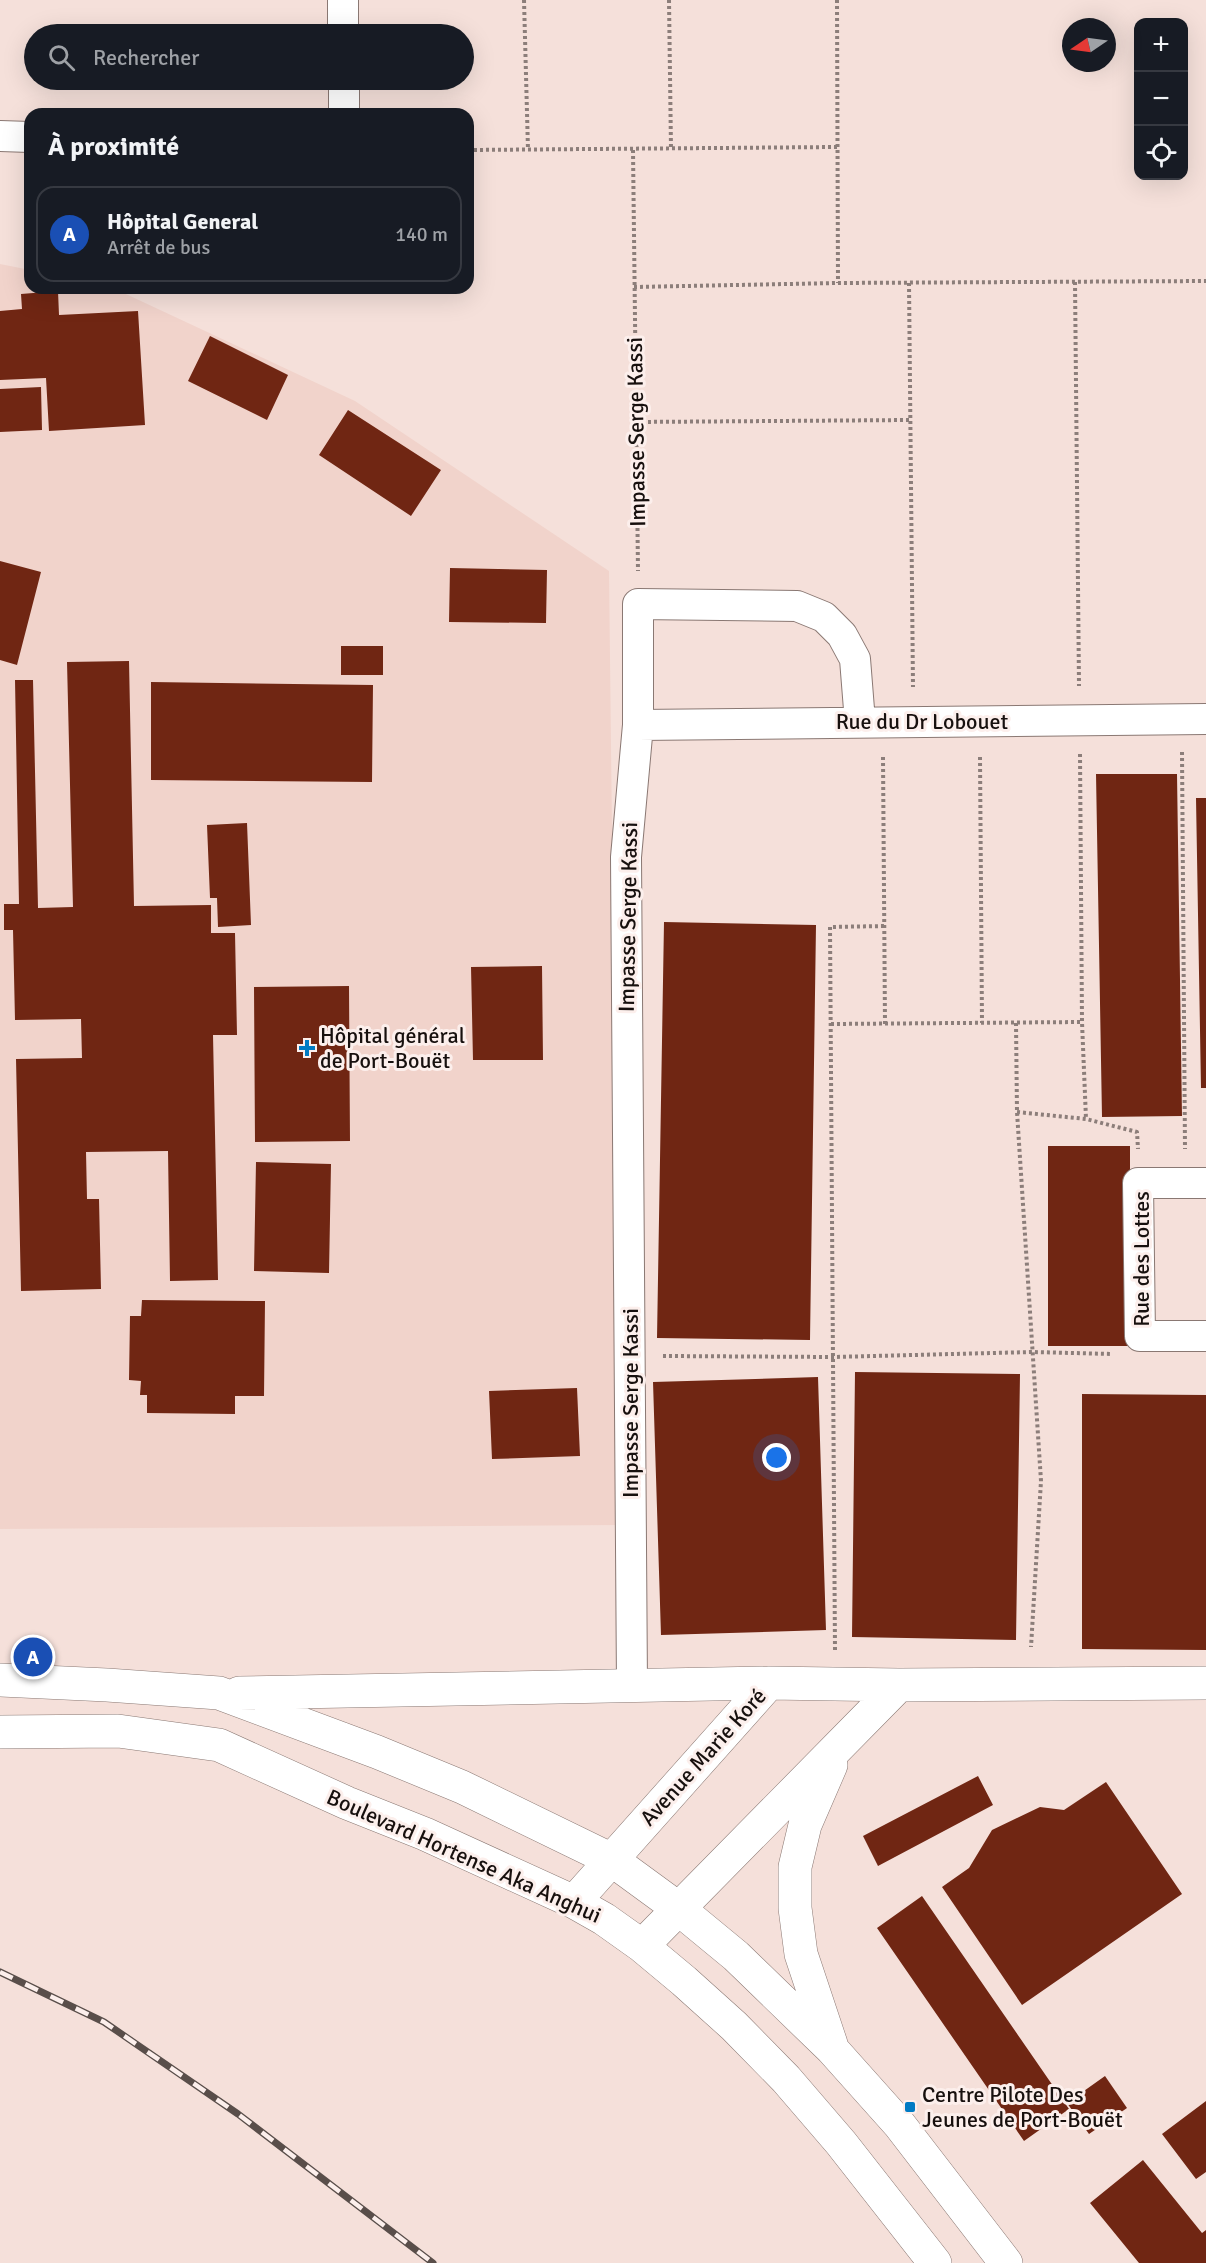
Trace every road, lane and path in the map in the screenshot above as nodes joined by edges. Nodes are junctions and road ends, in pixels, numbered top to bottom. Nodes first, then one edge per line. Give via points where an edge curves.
1 (343, 0) edge
2 (524, 0) edge
3 (669, 0) edge
4 (837, 0) edge
5 (343, 24) edge
6 (344, 90) edge
7 (344, 108) edge
8 (0, 136) edge
9 (24, 137) edge
10 (837, 147) junction
11 (671, 149) junction
12 (474, 150) edge
13 (528, 150) junction
14 (633, 150) junction
15 (1206, 281) edge
16 (838, 283) junction
17 (909, 283) junction
18 (634, 287) junction
19 (911, 420) junction
20 (635, 422) junction
21 (638, 604) junction
22 (1194, 719) edge
23 (980, 721) junction
24 (871, 722) junction
25 (914, 722) junction
26 (638, 725) junction
27 (885, 926) junction
28 (1082, 1022) dead end
29 (885, 1023) junction
30 (982, 1023) junction
31 (1016, 1023) junction
32 (831, 1024) junction
33 (1017, 1112) junction
34 (1138, 1183) junction
35 (1196, 1183) edge
36 (1140, 1336) junction
37 (1206, 1336) edge
38 (1032, 1352) junction
39 (630, 1356) junction
40 (834, 1357) junction
41 (0, 1680) edge
42 (769, 1683) junction
43 (1206, 1683) edge
44 (835, 1684) junction
45 (1028, 1684) junction
46 (632, 1685) junction
47 (899, 1685) junction
48 (219, 1693) junction
49 (0, 1732) edge
50 (839, 1746) junction
51 (612, 1860) junction
52 (574, 1902) junction
53 (679, 1909) junction
54 (642, 1946) junction
55 (832, 2049) junction
56 (934, 2263) edge
57 (1006, 2263) edge

1 - 5 street
2 - 13 path
3 - 11 path
4 - 10 path
6 - 7 street
8 - 9 street
10 - 11 path
10 - 16 path
11 - 14 path
12 - 13 path
13 - 14 path
14 - 18 path, Impasse Serge Kassi
15 - 17 path
16 - 17 path
16 - 18 path
17 - 19 path
18 - 20 path, Impasse Serge Kassi
19 - 20 path
19 - 25 path
20 - 21 path, Impasse Serge Kassi
21 - 24 street via 797,606 824,616 842,635 855,659
21 - 26 street, Impasse Serge Kassi
22 - 23 street, Rue du Dr Lobouet
22 - 35 path
23 - 25 street, Rue du Dr Lobouet
23 - 30 path
24 - 25 street, Rue du Dr Lobouet
24 - 26 street, Rue du Dr Lobouet
24 - 27 path
26 - 39 street, Impasse Serge Kassi via 626,857
27 - 29 path
27 - 32 path via 830,927
28 - 31 path
29 - 30 path
29 - 32 path
30 - 31 path
31 - 33 path
32 - 40 path
33 - 34 path via 1086,1119 1137,1132
33 - 38 path
34 - 35 street, Rue des Lottes
34 - 36 street, Rue des Lottes
36 - 37 street, Rue des Lottes
36 - 38 path via 1140,1355
38 - 40 path
38 - 45 path via 1041,1481
39 - 40 path
39 - 46 street, Impasse Serge Kassi
40 - 44 path
41 - 48 main road
42 - 44 main road, Avenue Marie Koré
42 - 46 main road
42 - 51 main road, Avenue Marie Koré
43 - 45 main road, Avenue Marie Koré
44 - 47 main road, Avenue Marie Koré
45 - 47 main road, Avenue Marie Koré
46 - 48 main road
47 - 50 main road
48 - 51 main road via 462,1787
49 - 52 main road, Boulevard Hortense Aka Anghui via 118,1731 219,1745
50 - 53 main road
50 - 55 main road via 805,1825 795,1867 801,1954
51 - 52 main road, Avenue Marie Koré
51 - 53 main road
52 - 54 main road, Boulevard Hortense Aka Anghui
53 - 54 main road
53 - 55 main road via 766,1984
54 - 56 main road, Boulevard Hortense Aka Anghui via 734,2026 786,2079
55 - 57 main road via 899,2124

